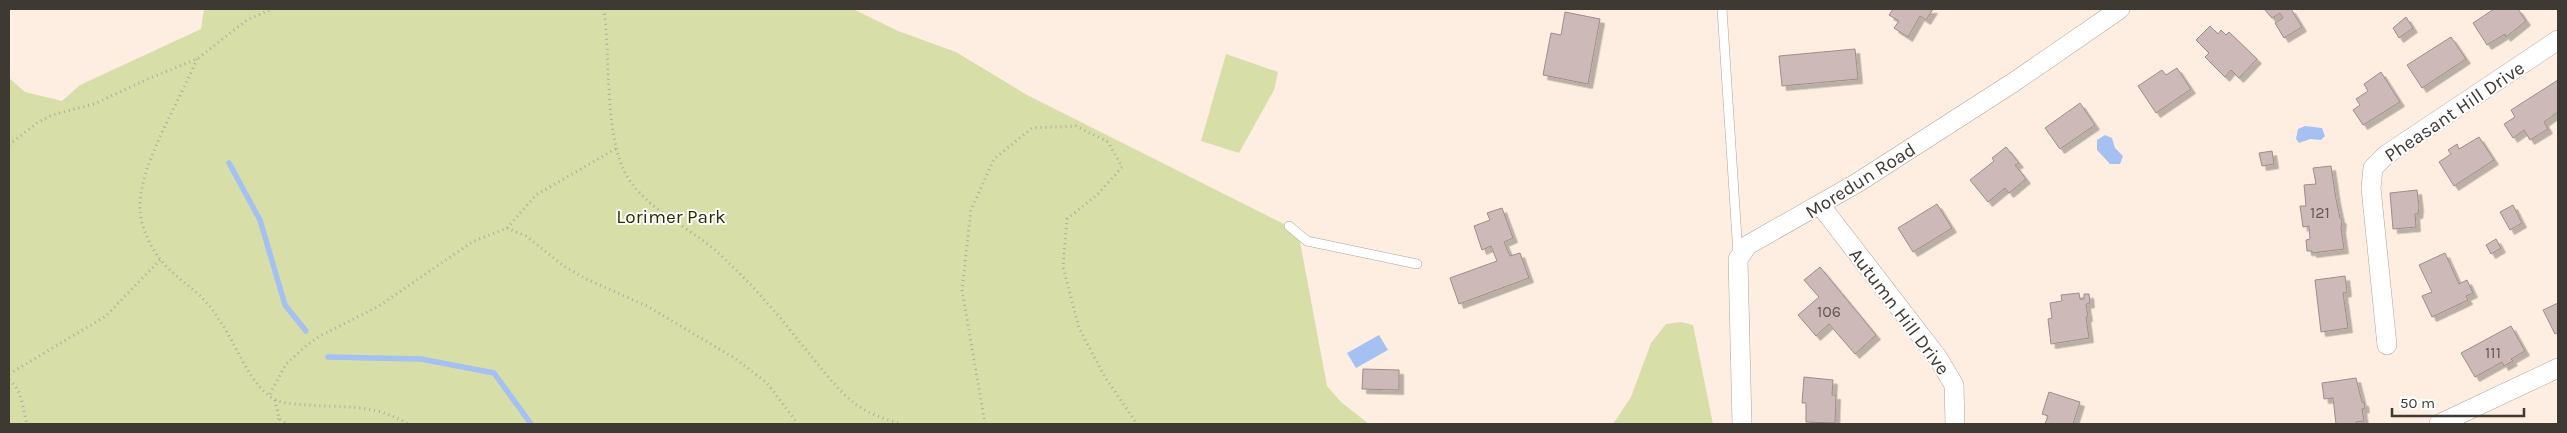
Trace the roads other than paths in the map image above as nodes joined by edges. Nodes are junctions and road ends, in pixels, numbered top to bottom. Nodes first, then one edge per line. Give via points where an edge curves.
1 (1722, 9) edge
2 (2109, 12) edge
3 (2558, 40) edge
4 (1820, 206) junction
5 (1288, 226) dead end
6 (1738, 260) junction
7 (1416, 264) dead end
8 (2387, 345) dead end
9 (2558, 368) edge
10 (1742, 424) edge
11 (1955, 424) edge
12 (2439, 424) edge

1 - 6 lane
2 - 4 street, Moredun Road via 2014,82
3 - 8 street, Pheasant Hill Drive via 2386,154 2373,168 2371,188
4 - 6 street, Moredun Road via 1748,246
4 - 11 street, Autumn Hill Drive via 1938,358 1954,385
5 - 7 lane via 1307,241
6 - 10 street
9 - 12 street

